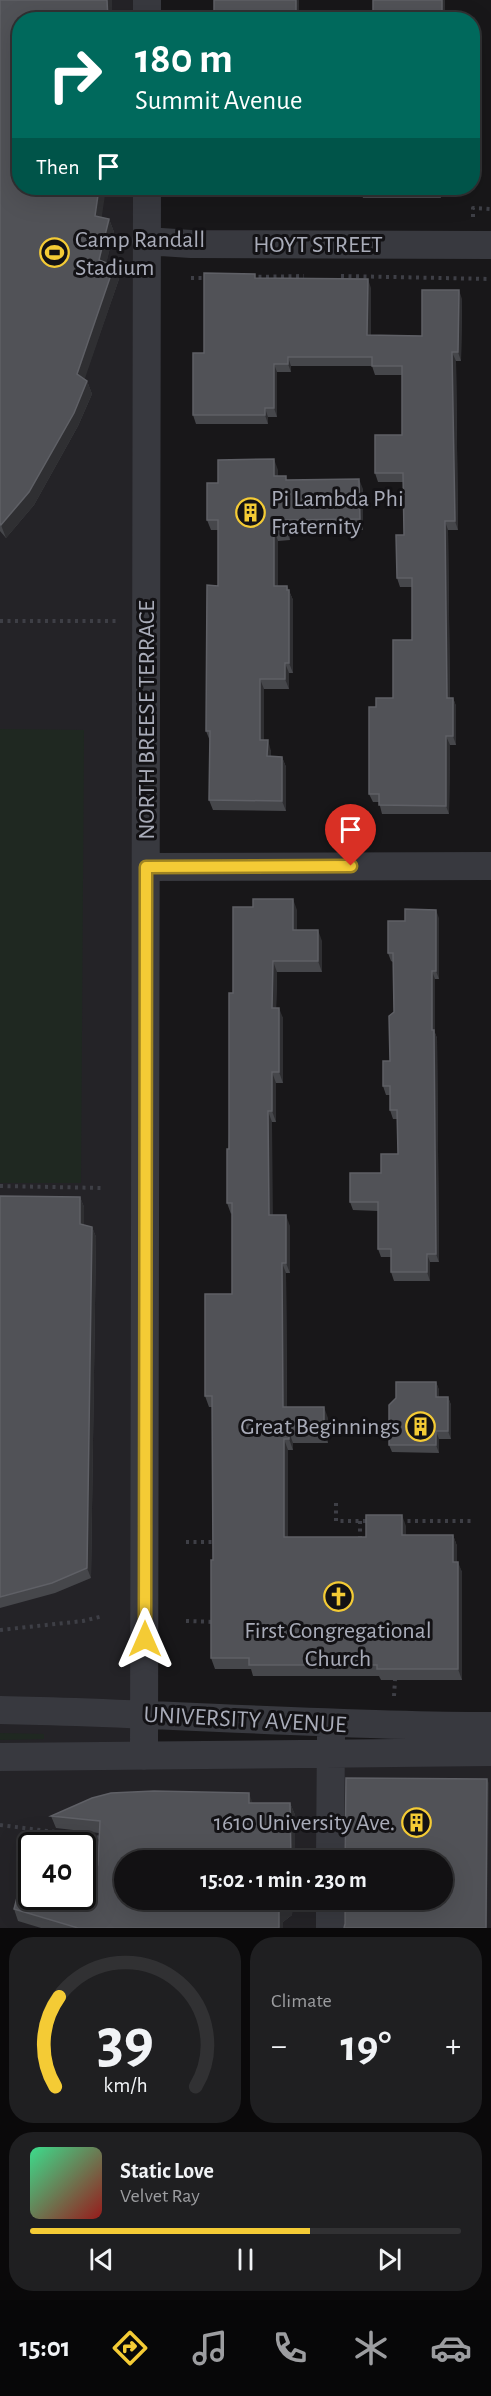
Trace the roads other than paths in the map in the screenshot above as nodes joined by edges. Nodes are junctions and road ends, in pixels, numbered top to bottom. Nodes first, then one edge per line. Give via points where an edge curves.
1 (147, 195) edge
2 (146, 241) junction
3 (491, 245) edge
4 (491, 866) edge
5 (146, 867) junction
6 (0, 1710) edge
7 (145, 1714) junction
8 (331, 1724) junction
9 (491, 1726) edge
10 (330, 1752) junction
11 (491, 1752) edge
12 (144, 1756) junction
13 (0, 1757) edge
14 (330, 1850) edge
15 (330, 1910) edge
16 (330, 1928) edge

1 - 2 street, NORTH BREESE TERRACE
2 - 3 street, HOYT STREET
2 - 5 street, NORTH BREESE TERRACE
4 - 5 street
5 - 7 street, NORTH BREESE TERRACE
6 - 7 street, UNIVERSITY AVENUE
7 - 8 street, UNIVERSITY AVENUE
7 - 12 street, NORTH BREESE TERRACE
8 - 9 street, UNIVERSITY AVENUE
8 - 10 street
10 - 11 street, UNIVERSITY AVENUE
10 - 12 street, UNIVERSITY AVENUE
10 - 14 street
12 - 13 street, UNIVERSITY AVENUE
15 - 16 street

